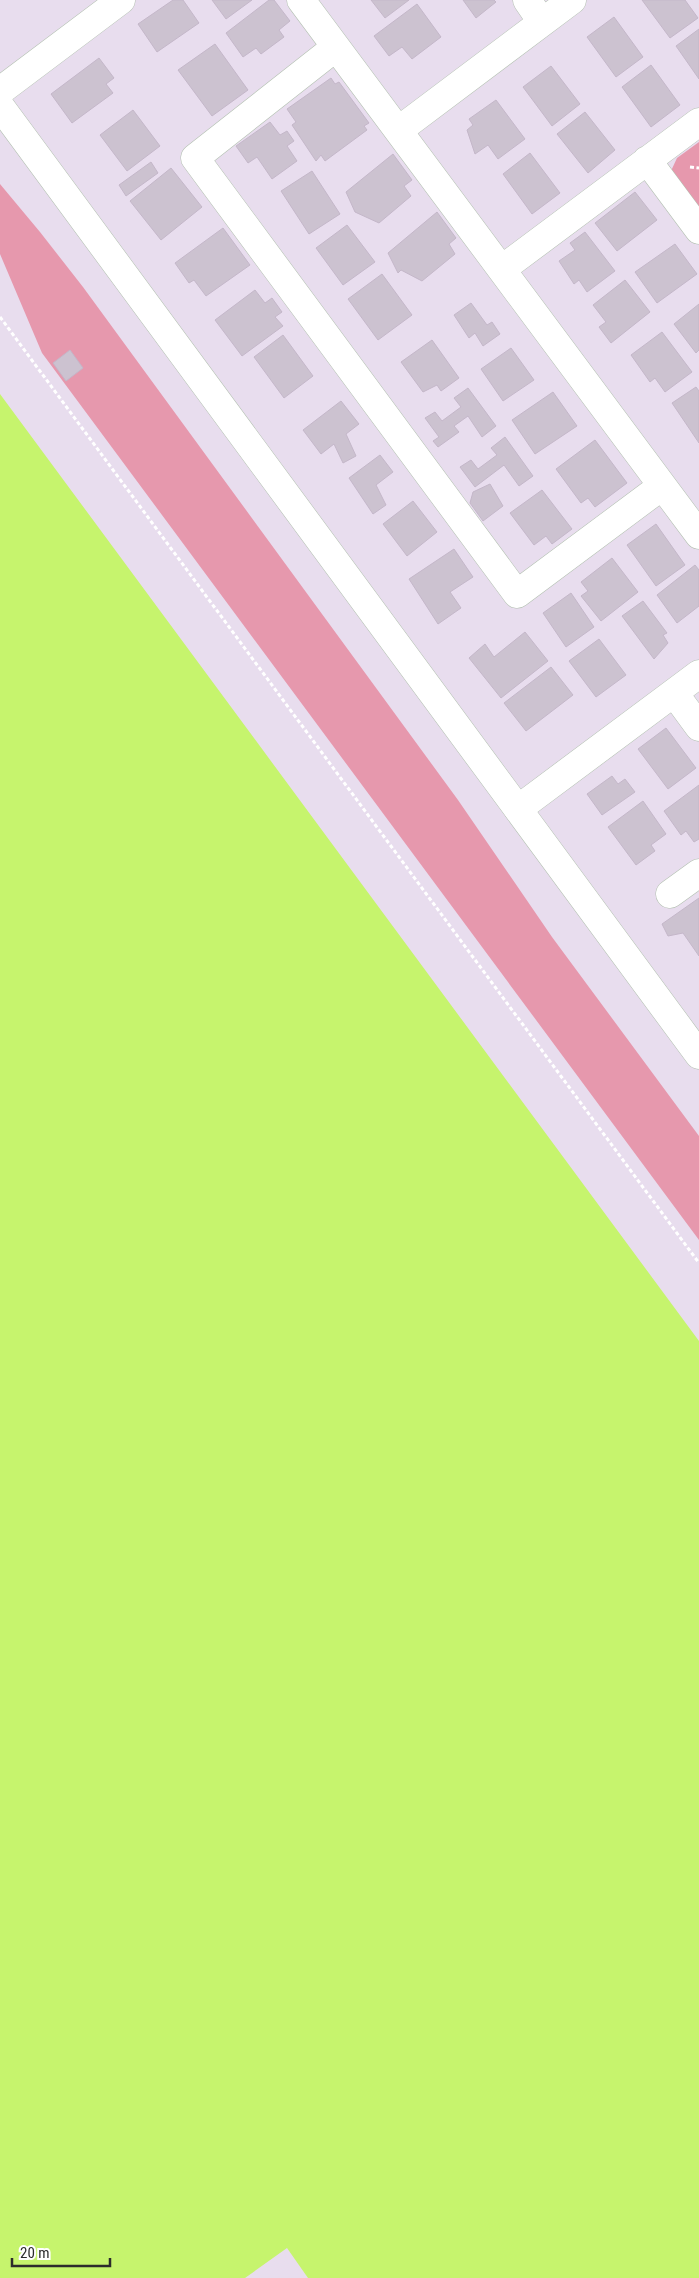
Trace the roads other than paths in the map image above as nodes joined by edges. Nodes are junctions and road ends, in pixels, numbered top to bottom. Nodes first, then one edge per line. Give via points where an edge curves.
1 (121, 0) edge
2 (301, 0) edge
3 (572, 0) edge
4 (535, 11) edge
5 (336, 47) junction
6 (0, 91) edge
7 (0, 106) edge
8 (699, 122) edge
9 (399, 130) junction
10 (647, 160) junction
11 (699, 230) edge
12 (502, 269) junction
13 (662, 486) junction
14 (699, 535) edge
15 (699, 674) edge
16 (674, 693) junction
17 (699, 727) edge
18 (518, 809) junction
19 (699, 873) edge
20 (670, 894) dead end
21 (699, 1055) edge

1 - 6 street
2 - 5 street
3 - 4 street
4 - 9 street
5 - 9 street
5 - 13 street via 195,158 517,594
7 - 18 street
8 - 10 street
9 - 12 street
10 - 11 street
10 - 12 street
12 - 13 street
13 - 14 street
15 - 16 street
16 - 17 street
16 - 18 street
18 - 21 street
19 - 20 street

